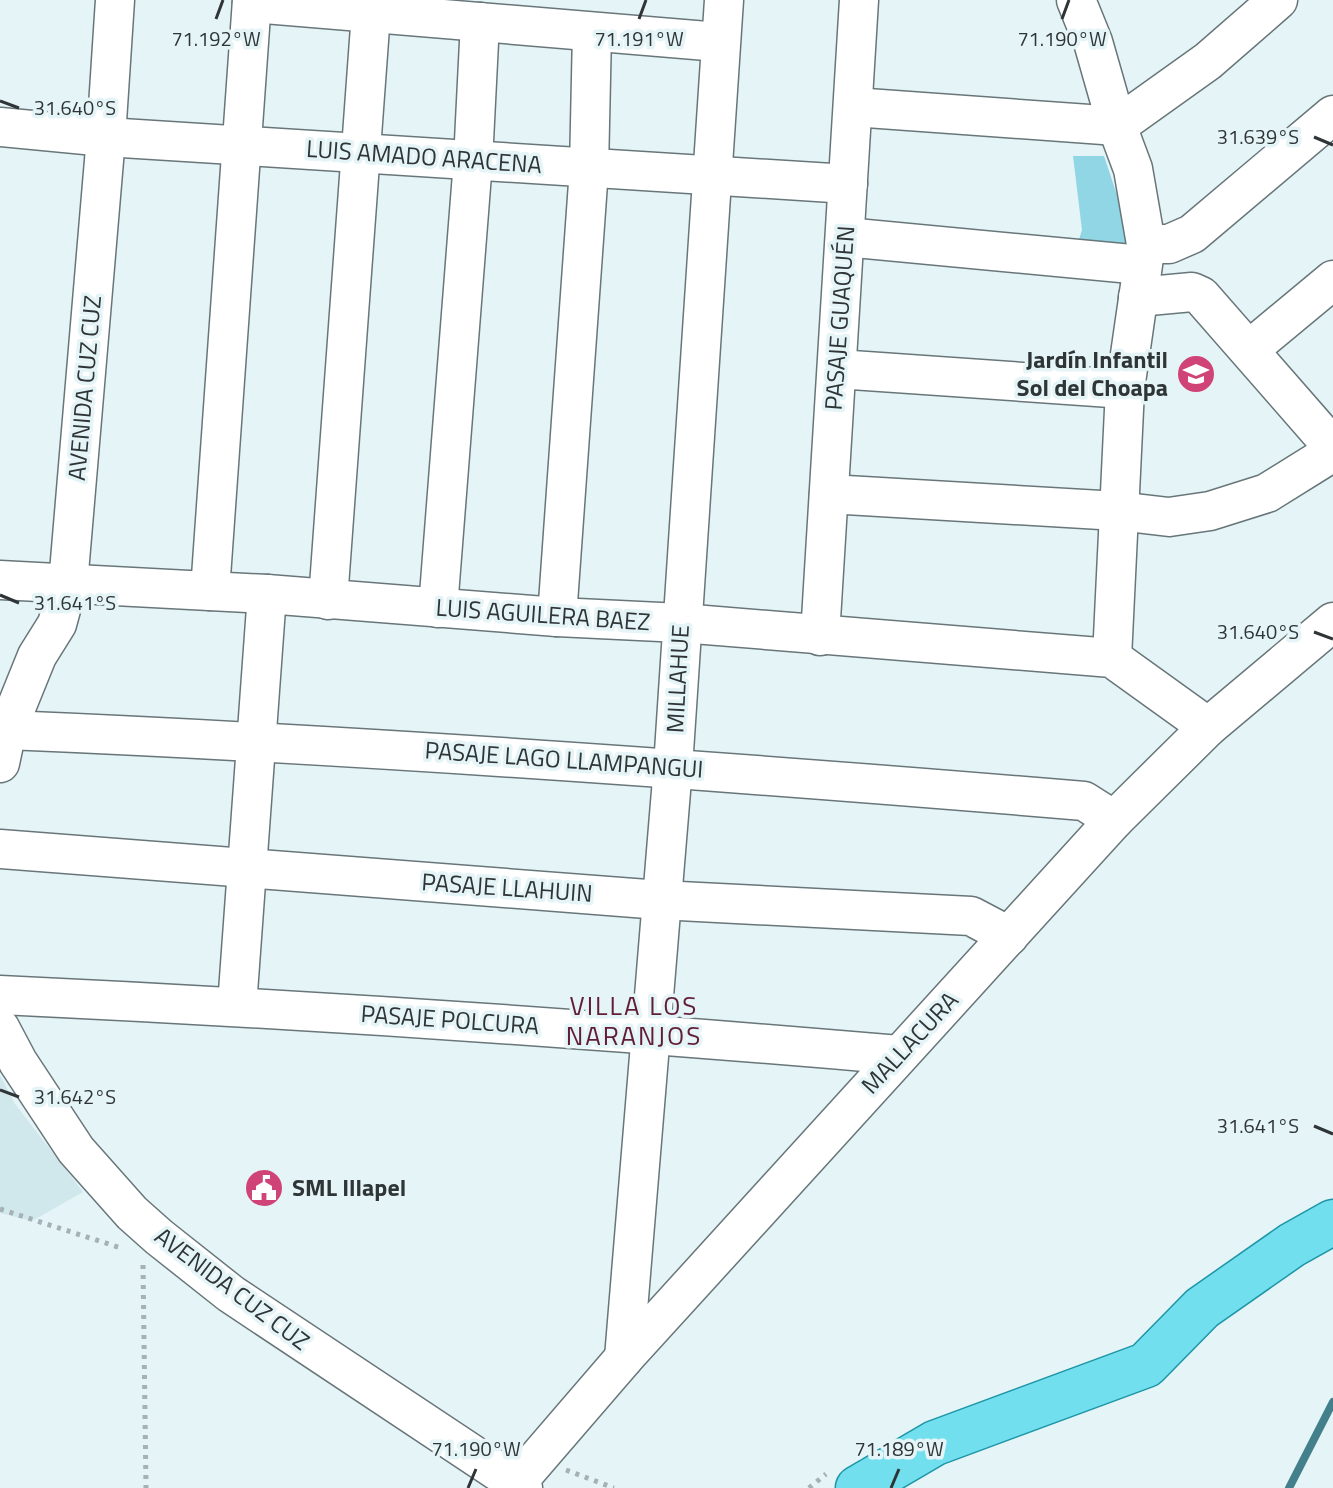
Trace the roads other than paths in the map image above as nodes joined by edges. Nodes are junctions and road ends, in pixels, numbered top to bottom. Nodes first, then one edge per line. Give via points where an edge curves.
1 (115, 0) edge
2 (724, 0) edge
3 (859, 0) edge
4 (1076, 0) edge
5 (1278, 0) edge
6 (252, 1) edge
7 (371, 13) junction
8 (480, 22) junction
9 (592, 32) junction
10 (719, 42) junction
11 (853, 107) junction
12 (1333, 115) edge
13 (1117, 126) junction
14 (0, 127) edge
15 (106, 137) junction
16 (242, 144) junction
17 (360, 151) junction
18 (473, 161) junction
19 (589, 169) junction
20 (712, 175) junction
21 (848, 184) junction
22 (845, 237) junction
23 (1142, 269) junction
24 (1333, 280) edge
25 (1250, 349) junction
26 (837, 369) junction
27 (1125, 389) junction
28 (1333, 450) edge
29 (829, 494) junction
30 (1118, 511) junction
31 (0, 580) edge
32 (68, 584) junction
33 (210, 591) junction
34 (267, 594) junction
35 (328, 600) junction
36 (438, 608) junction
37 (557, 617) junction
38 (1333, 622) edge
39 (681, 623) junction
40 (820, 636) junction
41 (1112, 658) junction
42 (1208, 727) junction
43 (255, 740) junction
44 (4, 746) edge
45 (673, 767) junction
46 (1114, 820) junction
47 (0, 849) edge
48 (246, 868) junction
49 (660, 900) junction
50 (1009, 936) junction
51 (0, 995) edge
52 (237, 1006) junction
53 (0, 1028) edge
54 (651, 1033) junction
55 (899, 1055) junction
56 (1333, 1222) edge
57 (624, 1358) junction
58 (846, 1478) edge
59 (516, 1487) edge

1 - 15 street, AVENIDA CUZ CUZ
2 - 10 street, MILLAHUE
3 - 11 street, PASAJE GUAQUÉN
4 - 13 street
5 - 13 street via 1208,61
6 - 7 street
6 - 16 street
7 - 8 street
7 - 17 street
8 - 9 street
8 - 18 street
9 - 10 street
9 - 19 street
10 - 20 street, MILLAHUE
11 - 13 street
11 - 21 street, PASAJE GUAQUÉN
12 - 23 street via 1192,234 1169,244
13 - 23 street via 1133,169
14 - 15 street, LUIS AMADO ARACENA
15 - 16 street, LUIS AMADO ARACENA
15 - 32 street, AVENIDA CUZ CUZ
16 - 17 street, LUIS AMADO ARACENA
16 - 33 street
17 - 18 street, LUIS AMADO ARACENA
17 - 35 street
18 - 19 street, LUIS AMADO ARACENA
18 - 36 street
19 - 20 street, LUIS AMADO ARACENA
19 - 37 street
20 - 21 street, LUIS AMADO ARACENA
20 - 39 street, MILLAHUE
21 - 22 street, PASAJE GUAQUÉN
22 - 23 street
22 - 26 street, PASAJE GUAQUÉN
23 - 25 street via 1196,293
23 - 27 street
24 - 25 street
25 - 28 street
26 - 27 street
26 - 29 street, PASAJE GUAQUÉN
27 - 30 street
28 - 30 street via 1267,493 1210,511 1169,517
29 - 30 street
29 - 40 street, PASAJE GUAQUÉN
30 - 41 street
31 - 32 street, LUIS AGUILERA BAEZ
32 - 33 street, LUIS AGUILERA BAEZ
32 - 44 street, AVENIDA CUZ CUZ via 57,624 37,656
33 - 34 street, LUIS AGUILERA BAEZ
34 - 35 street, LUIS AGUILERA BAEZ
34 - 43 street
35 - 36 street, LUIS AGUILERA BAEZ
36 - 37 street, LUIS AGUILERA BAEZ
37 - 39 street, LUIS AGUILERA BAEZ
38 - 42 street, MALLACURA
39 - 40 street, LUIS AGUILERA BAEZ
39 - 45 street, MILLAHUE
40 - 41 street, LUIS AGUILERA BAEZ
41 - 42 street
42 - 46 street, MALLACURA
43 - 44 street, PASAJE LAGO LLAMPANGUI
43 - 45 street, PASAJE LAGO LLAMPANGUI
43 - 48 street
45 - 46 street, PASAJE LAGO LLAMPANGUI via 1084,801
45 - 49 street, MILLAHUE
46 - 50 street, MALLACURA
47 - 48 street, PASAJE LLAHUIN
48 - 49 street, PASAJE LLAHUIN
48 - 52 street
49 - 50 street, PASAJE LLAHUIN via 971,916
49 - 54 street, MILLAHUE
50 - 55 street, MALLACURA
51 - 52 street, PASAJE POLCURA
52 - 54 street, PASAJE POLCURA
53 - 59 street, AVENIDA CUZ CUZ via 76,1150 132,1213 231,1294
54 - 55 street, PASAJE POLCURA
54 - 57 street, MILLAHUE
55 - 57 street, MALLACURA
56 - 58 main road via 1202,1308 1146,1365
57 - 59 street, MALLACURA

